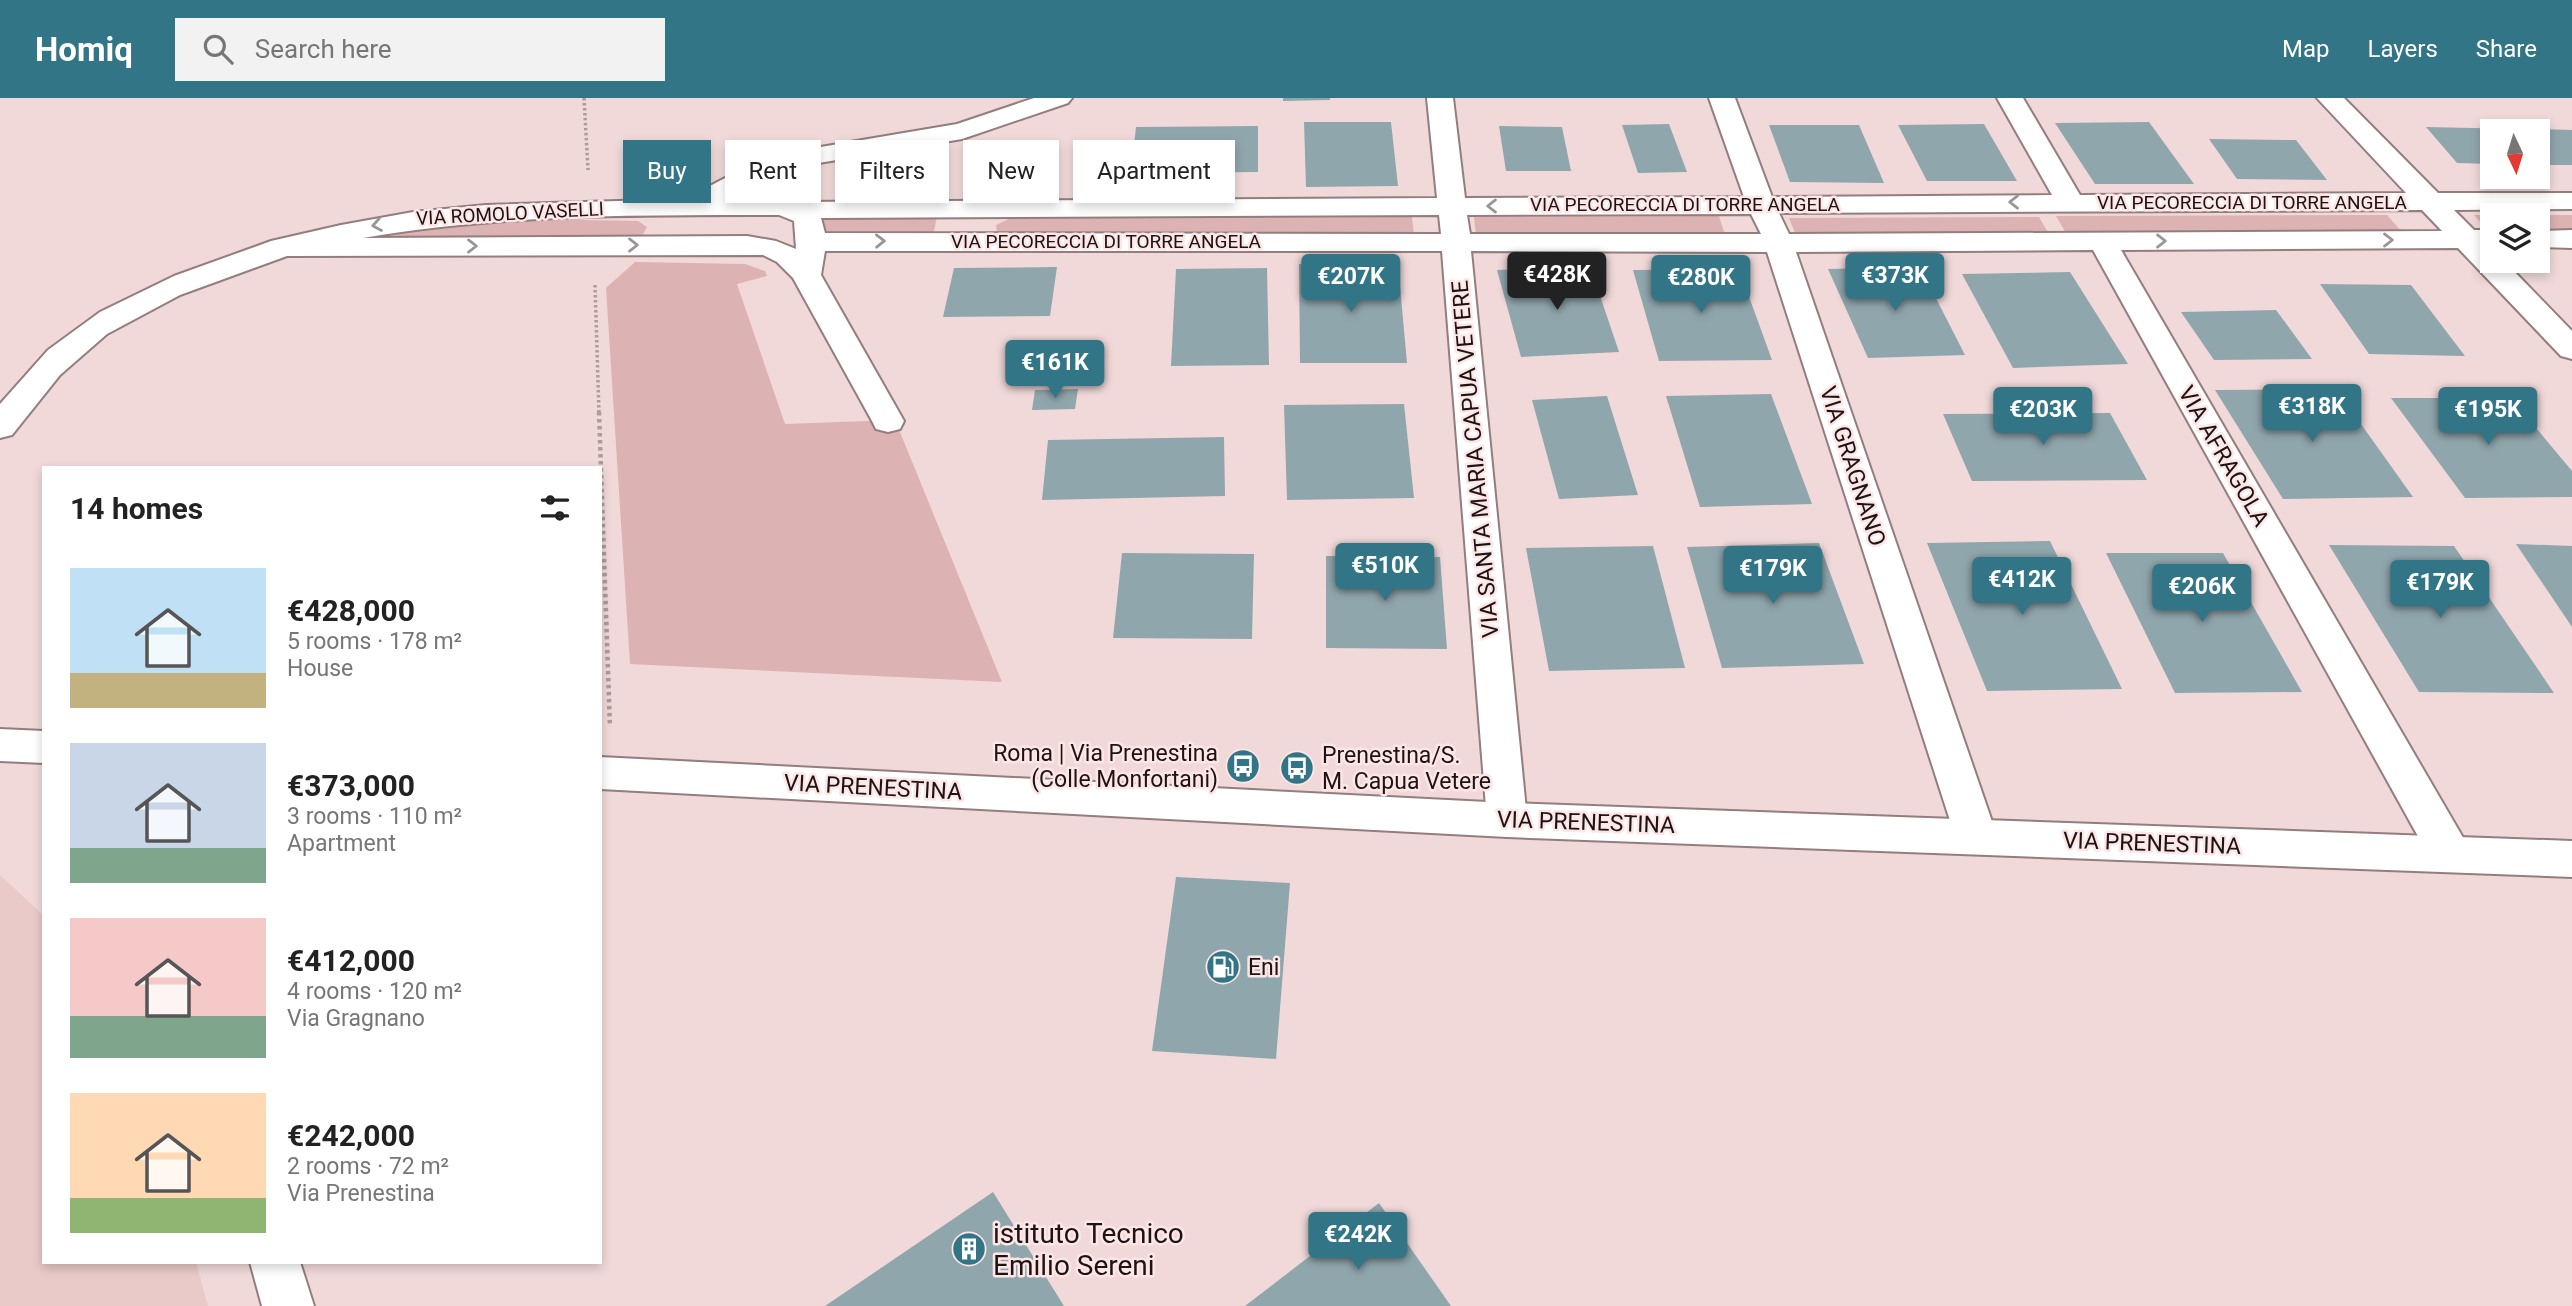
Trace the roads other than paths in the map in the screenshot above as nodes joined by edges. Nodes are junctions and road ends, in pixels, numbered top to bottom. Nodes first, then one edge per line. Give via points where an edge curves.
1 (1059, 98) edge
2 (1440, 98) edge
3 (1723, 98) edge
4 (2010, 98) edge
5 (2330, 98) edge
6 (821, 155) edge
7 (725, 189) edge
8 (2572, 201) edge
9 (2070, 202) junction
10 (2431, 202) junction
11 (755, 203) edge
12 (1761, 204) junction
13 (1452, 206) junction
14 (690, 207) junction
15 (752, 207) junction
16 (790, 208) junction
17 (976, 210) junction
18 (2479, 239) edge
19 (2550, 239) edge
20 (2572, 239) edge
21 (965, 240) junction
22 (2102, 241) junction
23 (812, 242) junction
24 (1456, 242) junction
25 (1779, 243) junction
26 (671, 245) junction
27 (746, 245) junction
28 (281, 247) junction
29 (806, 275) junction
30 (2572, 349) edge
31 (888, 421) dead end
32 (0, 427) edge
33 (0, 745) edge
34 (42, 747) edge
35 (606, 774) edge
36 (1507, 820) junction
37 (1976, 836) junction
38 (2450, 854) junction
39 (2572, 859) edge
40 (276, 1264) edge
41 (288, 1306) edge

1 - 6 street, VIA ROMOLO VASELLI via 962,131
2 - 13 street, VIA SANTA MARIA CAPUA VETERE
3 - 12 street, VIA GRAGNANO
4 - 9 street
5 - 10 street
7 - 14 street, VIA ROMOLO VASELLI
8 - 10 street, VIA PECORECCIA DI TORRE ANGELA
9 - 10 street, VIA PECORECCIA DI TORRE ANGELA
9 -> 12 street, VIA PECORECCIA DI TORRE ANGELA
10 - 18 street
11 - 15 street
12 -> 13 street, VIA PECORECCIA DI TORRE ANGELA
12 - 25 street, VIA GRAGNANO
13 - 17 street, VIA PECORECCIA DI TORRE ANGELA
13 - 24 street, VIA SANTA MARIA CAPUA VETERE
14 - 15 street, VIA PECORECCIA DI TORRE ANGELA
14 - 26 street
14 -> 28 street, VIA ROMOLO VASELLI via 404,220
15 - 16 street, VIA PECORECCIA DI TORRE ANGELA
15 - 27 street
16 - 17 street, VIA PECORECCIA DI TORRE ANGELA
16 - 23 street via 809,219
17 - 21 street via 965,225
22 -> 18 street, VIA PECORECCIA DI TORRE ANGELA
18 - 30 street
19 - 20 street
23 -> 21 street, VIA PECORECCIA DI TORRE ANGELA
21 - 24 street, VIA PECORECCIA DI TORRE ANGELA
22 - 25 street, VIA PECORECCIA DI TORRE ANGELA
22 - 38 street, VIA AFRAGOLA
23 - 29 street
24 - 25 street, VIA PECORECCIA DI TORRE ANGELA
24 - 36 street, VIA SANTA MARIA CAPUA VETERE
25 - 37 street, VIA GRAGNANO
26 - 27 street
28 -> 26 street, VIA ROMOLO VASELLI
27 - 29 street via 788,255
28 - 32 street, VIA ROMOLO VASELLI via 163,291 83,337 45,371
29 - 31 street
33 - 34 street
35 - 36 street, VIA PRENESTINA
36 - 37 street, VIA PRENESTINA
37 - 38 street, VIA PRENESTINA
38 - 39 street, VIA PRENESTINA
40 - 41 street

